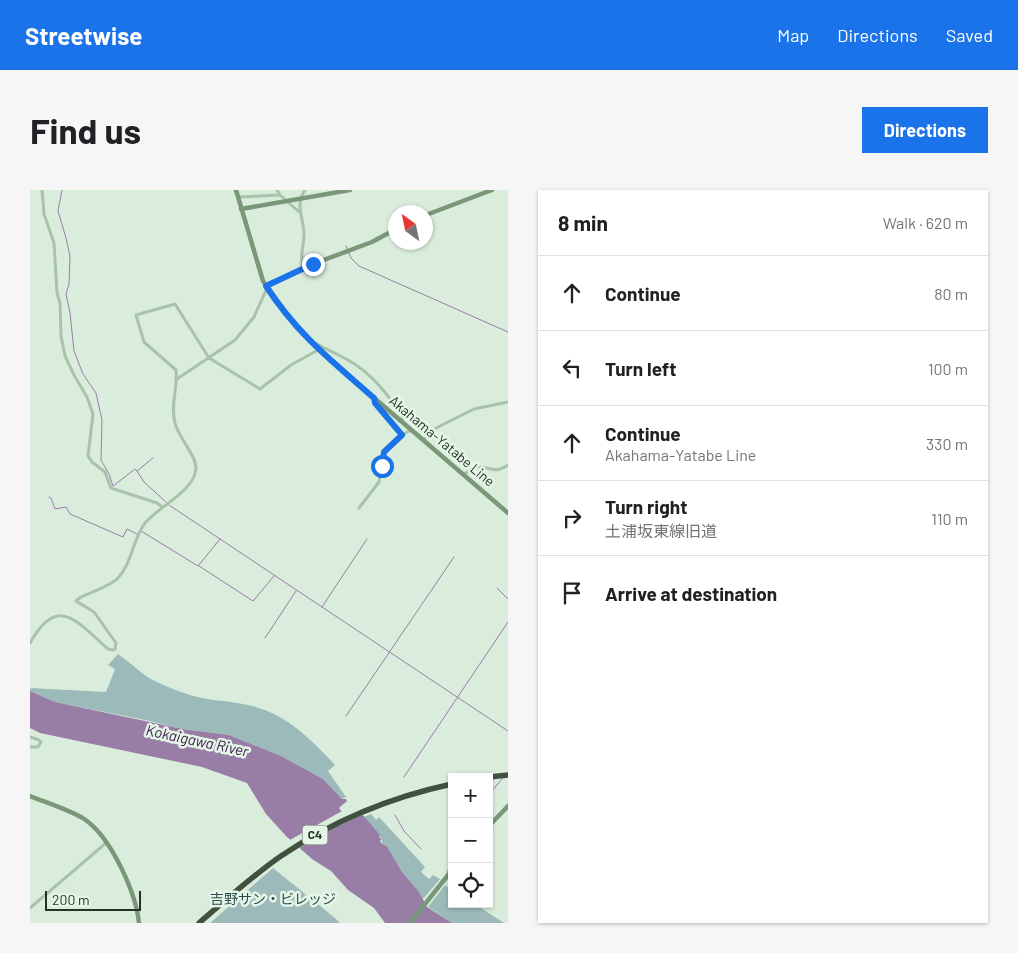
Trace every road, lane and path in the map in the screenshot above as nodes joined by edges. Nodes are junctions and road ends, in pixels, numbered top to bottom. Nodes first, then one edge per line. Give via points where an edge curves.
1 (236, 190) edge
2 (277, 190) edge
3 (305, 190) edge
4 (350, 190) edge
5 (492, 190) edge
6 (43, 191) edge
7 (280, 195) junction
8 (238, 198) junction
9 (302, 198) junction
10 (286, 201) junction
11 (241, 209) junction
12 (299, 211) junction
13 (433, 212) edge
14 (388, 233) edge
15 (304, 269) junction
16 (266, 287) junction
17 (312, 344) junction
18 (318, 350) junction
19 (209, 358) junction
20 (177, 380) junction
21 (374, 398) junction
22 (508, 402) edge
23 (401, 421) junction
24 (412, 430) junction
25 (402, 435) junction
26 (423, 440) junction
27 (508, 465) edge
28 (464, 474) junction
29 (162, 507) junction
30 (359, 508) dead end
31 (508, 513) edge
32 (30, 643) edge
33 (30, 736) edge
34 (30, 747) edge
35 (508, 775) edge
36 (493, 777) edge
37 (448, 785) edge
38 (30, 796) edge
39 (508, 806) edge
40 (493, 822) edge
41 (106, 842) junction
42 (448, 875) edge
43 (30, 908) edge
44 (139, 923) edge
45 (199, 923) edge
46 (410, 923) edge

1 - 8 main road, Akahama-Yatabe Line
2 - 7 street
3 - 9 street
4 - 9 main road
5 - 13 main road
6 - 29 street via 44,214 54,243 65,356 93,414 88,456 106,472 111,488
7 - 8 street
7 - 10 street
8 - 11 main road, Akahama-Yatabe Line
9 - 10 main road
9 - 12 street
10 - 11 main road
10 - 12 street
11 - 16 main road, Akahama-Yatabe Line
12 - 15 street via 304,232 300,259
14 - 15 main road
15 - 16 main road
16 - 17 main road, Akahama-Yatabe Line
16 - 19 street via 254,316 235,340
17 - 18 main road, Akahama-Yatabe Line
17 - 23 street via 366,372 396,407 403,418
18 - 19 street via 291,365 260,389
18 - 21 main road, Akahama-Yatabe Line
19 - 20 street
19 - 20 street via 175,304 138,314 144,342 176,370
20 - 29 street via 172,406 175,425 196,470 188,487
21 - 23 main road, Akahama-Yatabe Line
21 - 25 street
22 - 26 street via 474,409 436,428
23 - 24 main road, Akahama-Yatabe Line
24 - 25 street
24 - 26 main road, Akahama-Yatabe Line
25 - 30 street via 384,452 379,482
26 - 28 main road, Akahama-Yatabe Line
27 - 28 street via 494,471 480,466
28 - 31 main road, Akahama-Yatabe Line
29 - 32 street via 145,524 118,579 76,601 94,612 116,643 115,649 108,648 73,619 62,614 45,621
33 - 34 street via 41,742 38,747
35 - 36 highway
37 - 45 highway, C4 via 391,801 324,830 261,870
38 - 41 main road via 83,818
39 - 40 main road
41 - 43 street
41 - 44 main road via 136,902
42 - 46 main road

